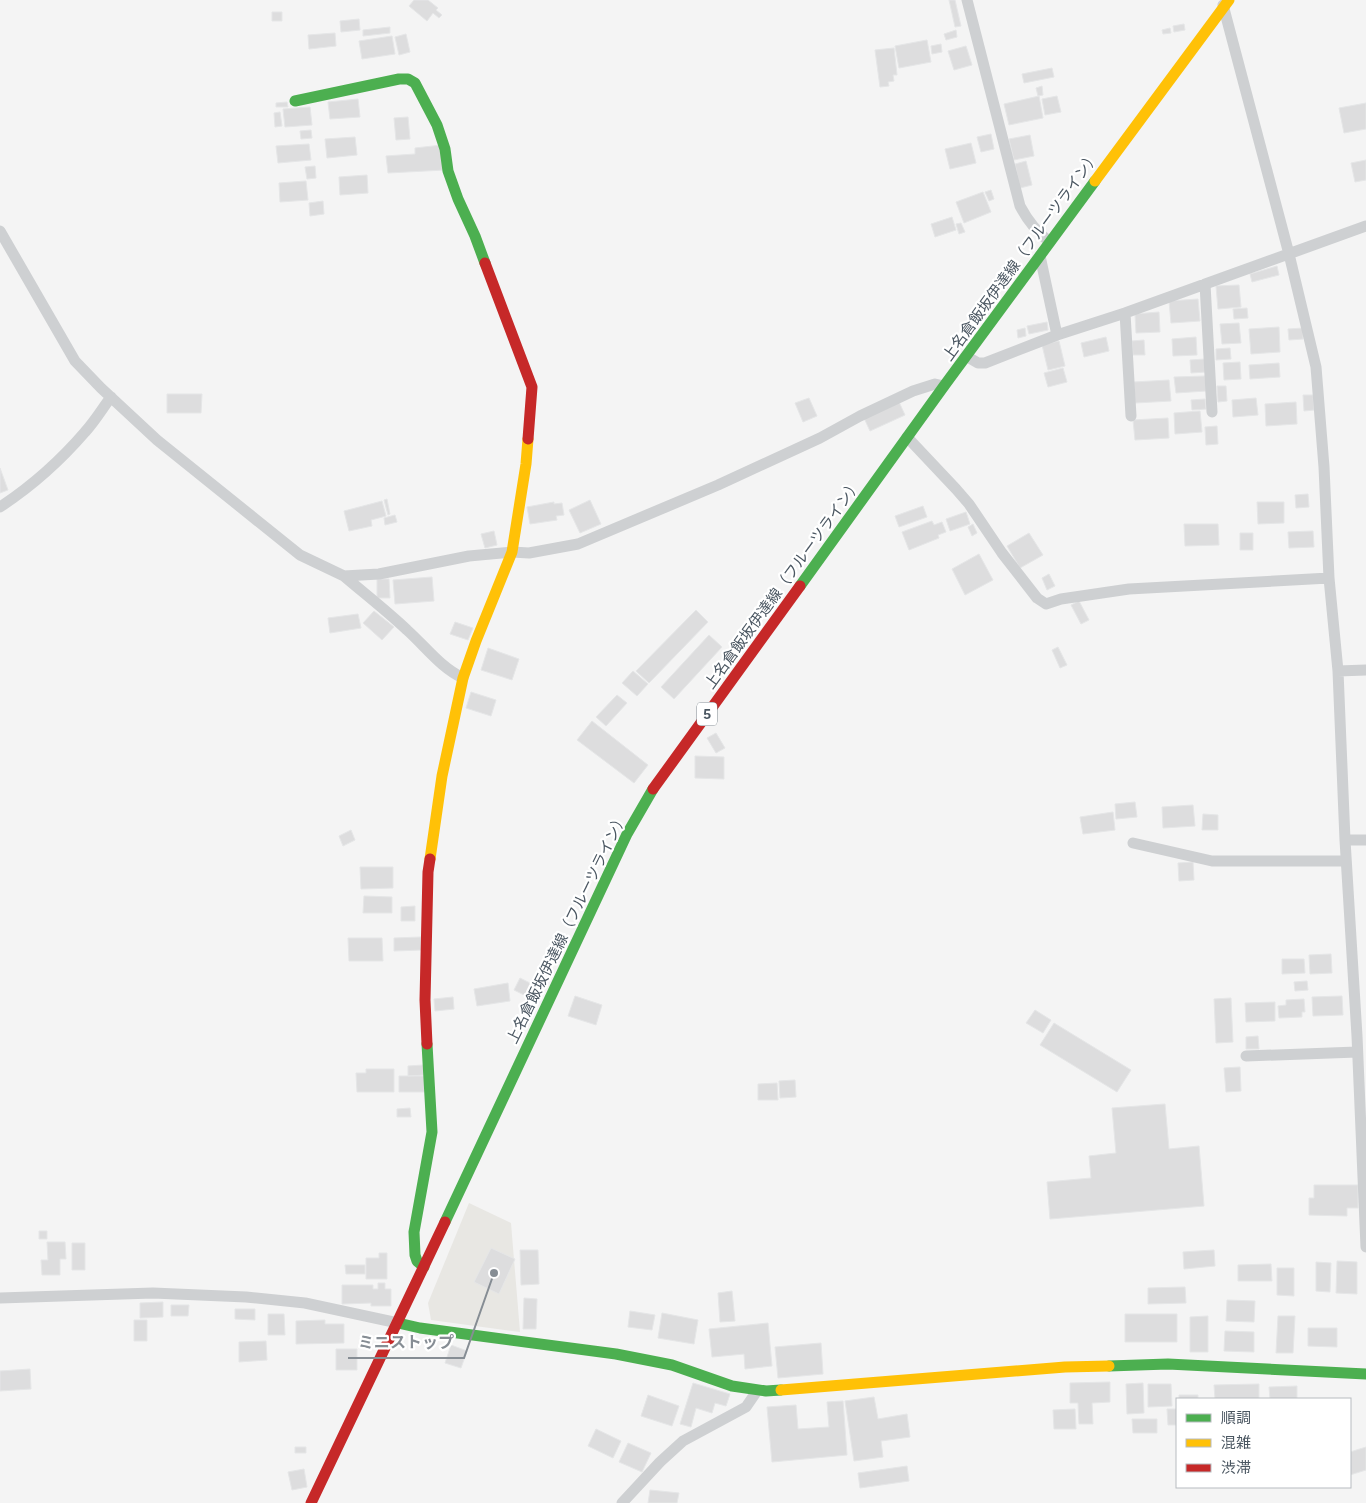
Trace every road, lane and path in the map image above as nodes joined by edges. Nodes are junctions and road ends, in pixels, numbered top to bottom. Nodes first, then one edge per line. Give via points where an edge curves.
1 (967, 0) edge
2 (1225, 3) edge
3 (295, 101) dead end
4 (1366, 226) edge
5 (0, 231) edge
6 (1050, 242) junction
7 (1289, 254) junction
8 (1040, 256) junction
9 (1204, 284) junction
10 (1125, 313) junction
11 (1057, 335) junction
12 (966, 356) junction
13 (944, 386) junction
14 (111, 397) junction
15 (1212, 412) dead end
16 (1131, 416) dead end
17 (907, 437) junction
18 (0, 507) edge
19 (512, 552) junction
20 (344, 576) junction
21 (1329, 578) junction
22 (1338, 670) junction
23 (1366, 670) edge
24 (463, 678) junction
25 (1345, 840) junction
26 (1366, 840) edge
27 (1133, 843) dead end
28 (1346, 861) junction
29 (1361, 1036) edge
30 (1357, 1052) junction
31 (1246, 1056) dead end
32 (1366, 1247) edge
33 (424, 1267) junction
34 (0, 1298) edge
35 (398, 1323) junction
36 (1366, 1374) edge
37 (758, 1391) junction
38 (311, 1503) edge
39 (622, 1503) edge

1 - 6 street via 1020,206 1031,225
2 - 6 street, 上名倉飯坂伊達線（フルーツライン） / 5
2 - 7 street
3 - 19 street via 408,79 415,83 437,125 458,199 532,387 526,464
4 - 7 street
5 - 14 street via 76,361
6 - 8 street, 上名倉飯坂伊達線（フルーツライン） / 5
7 - 9 street
7 - 21 street via 1316,367
8 - 11 street
8 - 12 street, 上名倉飯坂伊達線（フルーツライン） / 5
9 - 10 street
9 - 15 street
10 - 11 street
10 - 16 street
11 - 12 street via 985,363
12 - 13 street, 上名倉飯坂伊達線（フルーツライン） / 5
13 - 17 street, 上名倉飯坂伊達線（フルーツライン） / 5
13 - 19 street via 935,384 913,391 718,485 578,544 529,553
14 - 18 street via 86,431 60,458 29,487
14 - 20 street via 158,440 300,554
17 - 21 street via 956,489 1037,598 1046,604 1130,589
17 - 33 street, 上名倉飯坂伊達線（フルーツライン） / 5 via 649,795 627,834
19 - 20 street via 469,556 379,574
19 - 24 street
20 - 24 street via 442,664
21 - 22 street
22 - 23 street
22 - 25 street
24 - 33 street via 442,776 428,872 425,1009 432,1132 414,1232 415,1255
25 - 26 street
25 - 28 street
27 - 28 street via 1212,861
28 - 29 street
29 - 30 street
30 - 31 street
30 - 32 street
33 - 35 street, 上名倉飯坂伊達線（フルーツライン） / 5
34 - 35 street via 152,1293 246,1298 305,1303
35 - 37 street via 616,1354 672,1365 732,1386
35 - 38 street, 上名倉飯坂伊達線（フルーツライン） / 5
36 - 37 street via 1168,1364 1065,1367
37 - 39 street via 746,1407 683,1441

